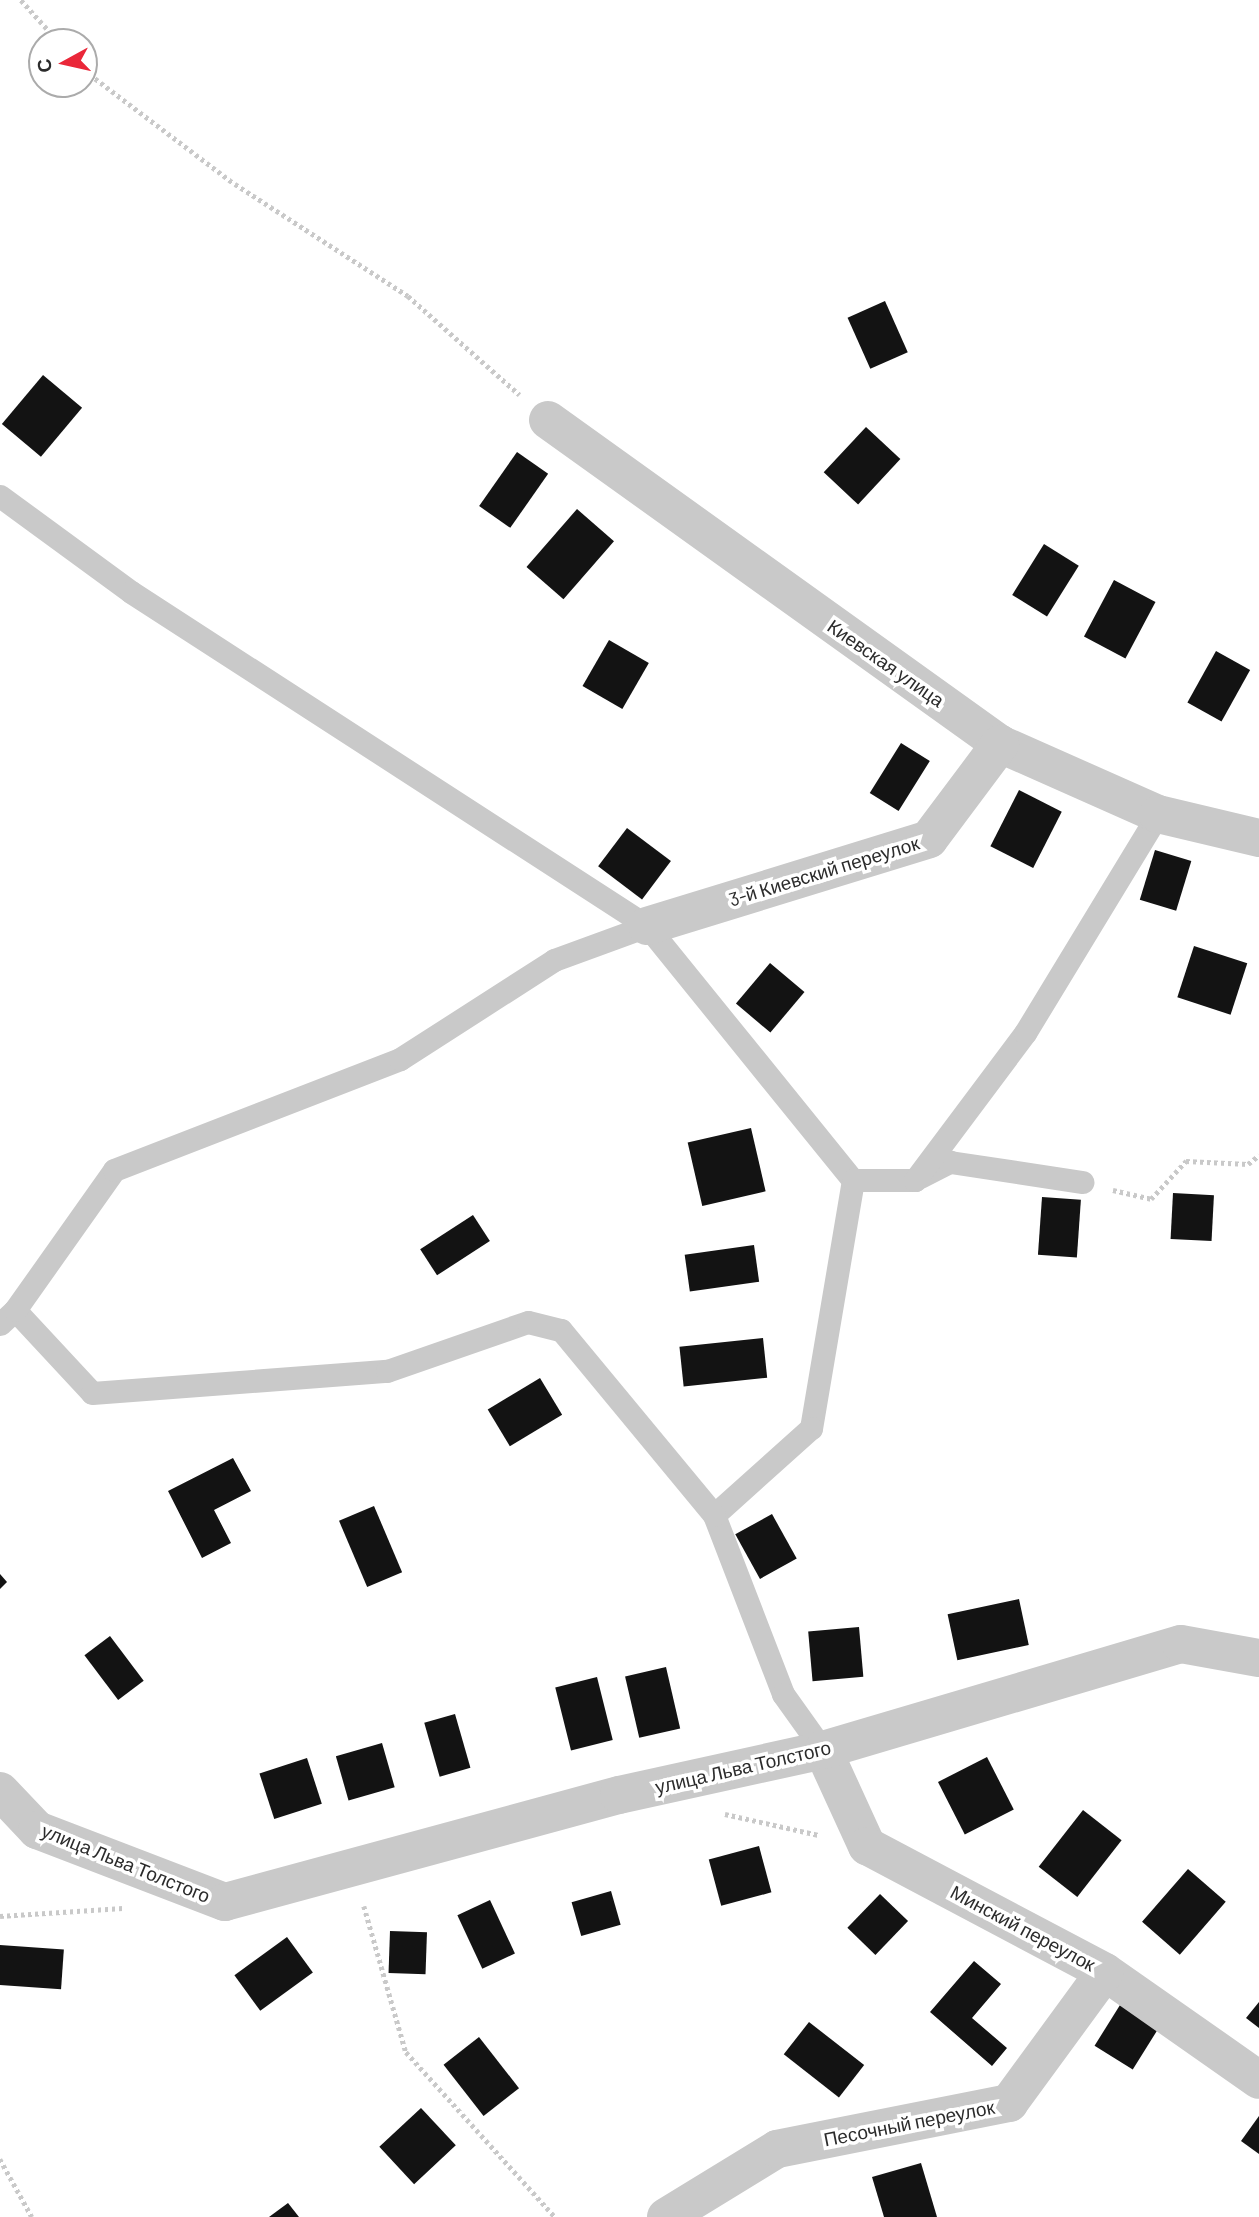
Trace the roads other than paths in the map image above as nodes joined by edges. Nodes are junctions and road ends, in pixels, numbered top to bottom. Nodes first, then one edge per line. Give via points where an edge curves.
1 (548, 420) road end
2 (0, 496) edge
3 (1000, 744) junction
4 (1158, 814) junction
5 (1259, 838) edge
6 (647, 926) junction
7 (853, 1180) junction
8 (915, 1180) junction
9 (1083, 1182) road end
10 (8, 1317) edge
11 (714, 1515) junction
12 (1259, 1658) edge
13 (823, 1749) junction
14 (0, 1791) edge
15 (1105, 1972) junction
16 (1259, 2080) edge
17 (666, 2217) edge

1 - 3 street, Киевская улица
2 - 6 lane via 131,592
3 - 4 street, Киевская улица
3 - 6 street, 3-й Киевский переулок via 929,839
4 - 5 street, Киевская улица
4 - 8 lane via 1025,1033
6 - 7 lane
6 - 10 lane via 554,960 400,1059 114,1171
7 - 8 lane
7 - 11 lane via 811,1428
8 - 9 lane via 950,1161
10 - 11 lane via 92,1393 387,1371 528,1322 561,1330
11 - 13 lane via 783,1694
12 - 13 street, улица Льва Толстого via 1181,1644
13 - 14 street, улица Льва Толстого via 619,1796 225,1902 37,1830
13 - 15 street, Минский переулок via 867,1846
15 - 16 street, Минский переулок
15 - 17 street, Песочный переулок via 1009,2103 777,2149

